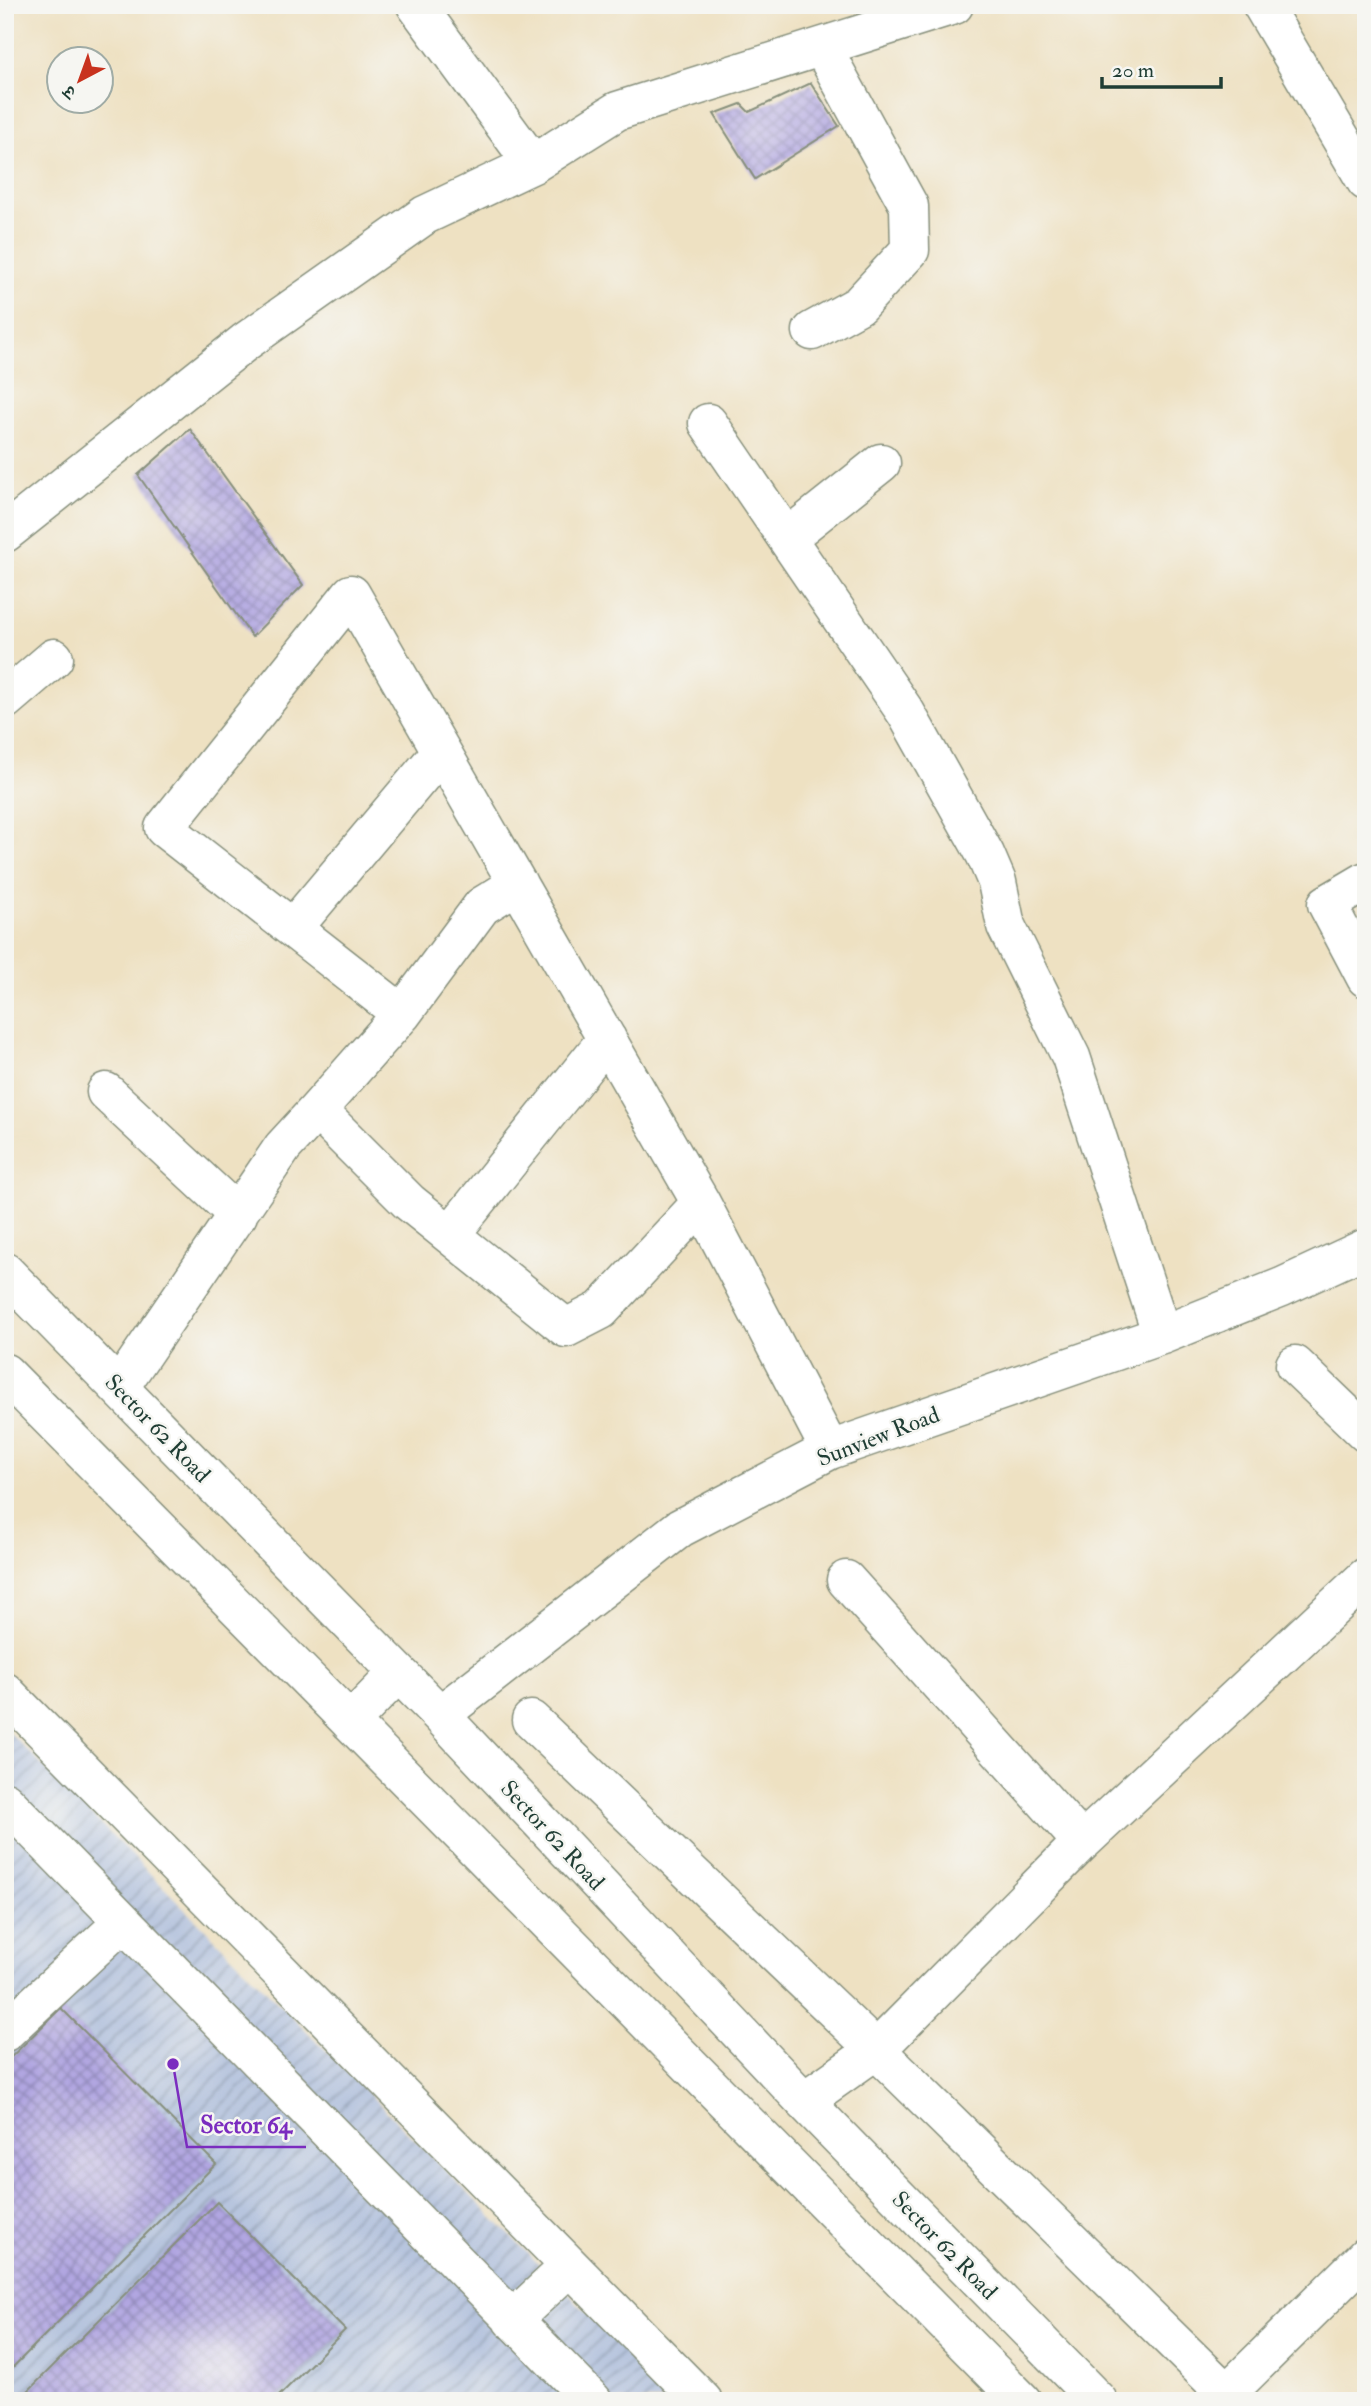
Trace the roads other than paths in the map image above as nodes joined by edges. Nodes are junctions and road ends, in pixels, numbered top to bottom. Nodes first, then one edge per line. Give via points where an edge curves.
1 (416, 5) edge
2 (954, 5) edge
3 (1262, 5) edge
4 (821, 47) junction
5 (533, 164) junction
6 (1366, 181) edge
7 (812, 331) dead end
8 (708, 423) dead end
9 (881, 463) dead end
10 (5, 533) edge
11 (787, 538) junction
12 (54, 658) dead end
13 (5, 700) edge
14 (441, 752) junction
15 (1366, 881) edge
16 (518, 884) junction
17 (293, 928) junction
18 (1366, 978) edge
19 (402, 1013) junction
20 (607, 1039) junction
21 (106, 1092) dead end
22 (317, 1110) junction
23 (701, 1203) junction
24 (238, 1214) junction
25 (450, 1235) junction
26 (1366, 1248) edge
27 (5, 1272) edge
28 (1161, 1335) junction
29 (1296, 1365) dead end
30 (5, 1373) edge
31 (119, 1388) junction
32 (1366, 1433) edge
33 (830, 1450) junction
34 (1366, 1577) edge
35 (846, 1580) dead end
36 (398, 1673) junction
37 (5, 1692) edge
38 (440, 1715) junction
39 (531, 1720) dead end
40 (350, 1722) junction
41 (5, 1801) edge
42 (1082, 1842) junction
43 (123, 1922) junction
44 (5, 2032) edge
45 (876, 2050) junction
46 (804, 2101) junction
47 (1366, 2256) edge
48 (570, 2266) junction
49 (512, 2320) junction
50 (1222, 2397) edge
51 (593, 2401) edge
52 (703, 2401) edge
53 (1022, 2401) edge
54 (1098, 2401) edge

1 - 5 street
2 - 4 street
3 - 6 street
4 - 5 street via 617,111
4 - 7 street via 909,205 910,250 859,305
5 - 10 street via 425,215 245,342
8 - 11 street
9 - 11 street
11 - 28 street via 906,713 985,854 997,881 1006,926 1071,1057
12 - 13 street
14 - 16 street
14 - 17 street
14 - 17 street via 351,594 164,828
15 - 18 street via 1327,904
16 - 19 street via 482,906
16 - 20 street
17 - 19 street
19 - 22 street
20 - 23 street
20 - 25 street
21 - 24 street
22 - 24 street via 283,1147
22 - 25 street via 409,1202
23 - 25 street via 601,1310 566,1328
23 - 33 street
24 - 31 street
26 - 28 street, Sunview Road
27 - 31 street, Sector 62 Road
28 - 33 street, Sunview Road
29 - 32 street
30 - 40 street
31 - 36 street, Sector 62 Road
33 - 38 street, Sunview Road via 680,1528
34 - 42 street
35 - 42 street
36 - 38 street, Sector 62 Road
36 - 40 street
37 - 48 street
38 - 46 street, Sector 62 Road
39 - 45 street
40 - 53 street
41 - 43 street
42 - 45 street
43 - 44 street
43 - 49 street
45 - 46 street
45 - 50 street
46 - 54 street, Sector 62 Road
47 - 50 street
48 - 49 street
48 - 52 street
49 - 51 street

